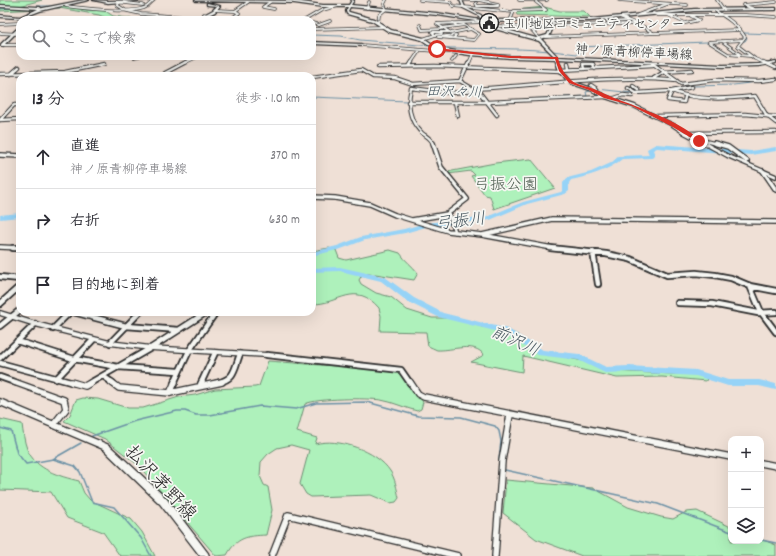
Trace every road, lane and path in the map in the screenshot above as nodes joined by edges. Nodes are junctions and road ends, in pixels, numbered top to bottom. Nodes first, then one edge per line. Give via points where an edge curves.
1 (88, 0) edge
2 (94, 0) edge
3 (149, 0) edge
4 (154, 0) edge
5 (196, 0) edge
6 (201, 0) edge
7 (353, 0) edge
8 (386, 0) edge
9 (420, 0) edge
10 (460, 0) edge
11 (479, 0) edge
12 (519, 0) edge
13 (526, 0) edge
14 (532, 0) edge
15 (547, 0) edge
16 (619, 0) edge
17 (670, 0) edge
18 (681, 0) edge
19 (717, 0) edge
20 (116, 1) edge
21 (484, 1) edge
22 (771, 1) edge
23 (121, 2) junction
24 (248, 2) junction
25 (270, 2) junction
26 (369, 2) dead end
27 (674, 2) junction
28 (776, 2) edge
29 (476, 3) dead end
30 (528, 3) dead end
31 (670, 4) junction
32 (143, 5) dead end
33 (687, 5) dead end
34 (0, 6) edge
35 (66, 6) junction
36 (339, 6) junction
37 (351, 6) junction
38 (477, 6) junction
39 (486, 6) junction
40 (464, 7) junction
41 (474, 7) junction
42 (47, 8) junction
43 (367, 8) junction
44 (274, 9) dead end
45 (776, 9) edge
46 (123, 10) junction
47 (216, 10) junction
48 (386, 10) junction
49 (714, 10) junction
50 (724, 10) junction
51 (754, 10) junction
52 (235, 11) junction
53 (364, 12) dead end
54 (492, 12) dead end
55 (513, 13) junction
56 (653, 13) junction
57 (204, 14) junction
58 (638, 15) junction
59 (668, 15) junction
60 (690, 15) junction
61 (26, 16) edge
62 (172, 16) edge
63 (200, 16) edge
64 (212, 16) edge
65 (234, 16) edge
66 (312, 16) edge
67 (724, 16) junction
68 (0, 17) edge
69 (620, 17) junction
70 (776, 17) edge
71 (459, 18) junction
72 (16, 19) edge
73 (625, 20) junction
74 (16, 21) edge
75 (330, 21) dead end
76 (483, 21) junction
77 (510, 21) junction
78 (551, 21) junction
79 (607, 22) junction
80 (614, 22) junction
81 (619, 22) junction
82 (629, 22) junction
83 (378, 23) junction
84 (453, 23) junction
85 (0, 24) edge
86 (590, 24) junction
87 (634, 24) junction
88 (316, 25) edge
89 (420, 25) dead end
90 (457, 26) junction
91 (594, 26) dead end
92 (384, 27) junction
93 (468, 27) junction
94 (443, 28) junction
95 (497, 28) junction
96 (530, 28) junction
97 (550, 28) dead end
98 (316, 29) edge
99 (471, 29) junction
100 (457, 30) dead end
101 (740, 30) junction
102 (450, 32) junction
103 (0, 33) edge
104 (653, 33) junction
105 (15, 34) joint
106 (455, 36) junction
107 (546, 37) junction
108 (538, 38) junction
109 (423, 39) junction
110 (722, 41) junction
111 (742, 41) junction
112 (316, 43) edge
113 (2, 45) edge
114 (16, 45) edge
115 (361, 45) joint
116 (434, 48) junction
117 (420, 50) junction
118 (471, 54) junction
119 (742, 55) junction
120 (456, 56) dead end
121 (750, 56) junction
122 (556, 58) junction
123 (192, 60) edge
124 (452, 60) dead end
125 (776, 62) edge
126 (568, 63) dead end
127 (104, 64) dead end
128 (653, 64) junction
129 (768, 64) junction
130 (410, 65) junction
131 (19, 67) dead end
132 (378, 67) dead end
133 (466, 67) junction
134 (776, 68) edge
135 (569, 69) junction
136 (584, 69) junction
137 (595, 69) junction
138 (561, 70) junction
139 (692, 70) dead end
140 (74, 72) edge
141 (167, 72) edge
142 (664, 73) junction
143 (0, 74) edge
144 (10, 74) junction
145 (16, 74) edge
146 (316, 76) edge
147 (654, 78) junction
148 (776, 79) edge
149 (677, 80) junction
150 (460, 81) junction
151 (570, 82) junction
152 (591, 85) dead end
153 (633, 86) dead end
154 (691, 86) junction
155 (470, 88) junction
156 (628, 88) dead end
157 (597, 89) dead end
158 (639, 90) dead end
159 (672, 90) junction
160 (474, 91) junction
161 (470, 93) junction
162 (643, 93) junction
163 (632, 96) dead end
164 (606, 97) junction
165 (685, 97) junction
166 (643, 98) dead end
167 (612, 99) junction
168 (408, 102) junction
169 (455, 102) junction
170 (473, 102) junction
171 (488, 102) junction
172 (16, 105) edge
173 (497, 115) dead end
174 (458, 116) dead end
175 (655, 116) junction
176 (767, 116) junction
177 (776, 117) edge
178 (16, 119) edge
179 (0, 120) edge
180 (776, 123) edge
181 (776, 132) edge
182 (684, 134) junction
183 (691, 137) junction
184 (0, 155) edge
185 (16, 156) edge
186 (747, 161) dead end
187 (763, 171) junction
188 (776, 177) edge
189 (776, 190) edge
190 (316, 197) edge
191 (448, 215) junction
192 (412, 220) junction
193 (776, 222) edge
194 (455, 232) junction
195 (482, 235) junction
196 (0, 247) edge
197 (16, 248) edge
198 (593, 252) junction
199 (0, 277) edge
200 (16, 279) edge
201 (598, 284) dead end
202 (750, 286) junction
203 (16, 290) edge
204 (776, 291) edge
205 (678, 303) dead end
206 (0, 304) edge
207 (762, 312) junction
208 (776, 312) edge
209 (0, 313) edge
210 (16, 313) edge
211 (68, 316) edge
212 (87, 316) edge
213 (136, 316) edge
214 (201, 316) edge
215 (213, 316) edge
216 (10, 317) junction
217 (35, 324) junction
218 (0, 326) edge
219 (126, 326) junction
220 (53, 329) junction
221 (180, 330) junction
222 (776, 332) edge
223 (93, 340) junction
224 (17, 341) junction
225 (110, 343) junction
226 (151, 348) junction
227 (189, 351) junction
228 (215, 353) junction
229 (240, 354) junction
230 (267, 355) joint
231 (0, 358) edge
232 (74, 359) junction
233 (0, 363) edge
234 (118, 367) junction
235 (178, 372) junction
236 (102, 376) junction
237 (0, 377) edge
238 (56, 379) junction
239 (200, 386) junction
240 (170, 393) junction
241 (0, 402) edge
242 (510, 415) junction
243 (54, 424) junction
244 (728, 456) edge
245 (764, 464) edge
246 (776, 466) edge
247 (205, 556) edge
248 (272, 556) edge
249 (458, 556) edge
250 (495, 556) edge

1 - 35 street
2 - 20 street
3 - 20 street
4 - 46 street via 146,8
5 - 6 street
6 - 24 street
6 - 47 street via 202,3 218,5
7 - 37 street
8 - 48 street
9 - 40 street via 442,0
10 - 11 street
10 - 40 street
11 - 21 street
12 - 13 street
13 - 14 street
13 - 30 street
14 - 15 street
14 - 55 street via 546,10
16 - 31 street
17 - 27 street
18 - 27 street
19 - 50 street
20 - 23 street
21 - 39 street
21 - 39 street via 498,4
22 - 28 street
22 - 51 street via 743,5
23 - 32 street
23 - 46 street via 117,6
24 - 25 street
24 - 52 street
25 - 36 street
25 - 44 street via 263,7
26 - 43 street
27 - 31 street
29 - 38 street
31 - 33 street
31 - 58 street
34 - 42 street
35 - 42 street
35 - 46 street
36 - 37 street
36 - 66 street via 322,10
37 - 43 street
37 - 83 street, 神ノ原青柳停車場線 via 348,13
38 - 39 street
38 - 41 street
40 - 41 street
40 - 76 street via 480,16
41 - 55 street
42 - 61 street
43 - 48 street
43 - 53 street
45 - 51 street
46 - 62 street
47 - 52 street
47 - 57 street
48 - 71 street
48 - 83 street via 379,15
49 - 50 street
49 - 56 street
49 - 67 street
50 - 51 street
52 - 65 street via 238,13
54 - 55 street
55 - 77 street
56 - 58 street
56 - 59 street
57 - 63 street
57 - 64 street
58 - 69 street
59 - 60 street
59 - 60 street via 685,23 699,20
60 - 67 street
67 - 70 street
67 - 101 street via 731,19
68 - 72 street
69 - 73 street
69 - 79 street
71 - 76 street
71 - 84 street
73 - 80 street via 613,20
73 - 82 street
74 - 85 street
75 - 88 street
76 - 77 street
76 - 84 street
76 - 95 street via 485,25
77 - 78 street
78 - 79 street
78 - 86 street via 558,25
78 - 107 street via 552,28
79 - 80 street
79 - 81 street
79 - 86 street
79 - 87 street via 610,25
80 - 81 street
81 - 82 street
82 - 87 street
83 - 92 street, 神ノ原青柳停車場線
84 - 90 street
84 - 94 street via 437,24
86 - 91 street
87 - 104 street
89 - 94 street via 422,30
90 - 93 street
90 - 94 street
92 - 98 street
92 - 109 street, 神ノ原青柳停車場線 via 390,31
93 - 99 street
93 - 100 street
94 - 102 street
95 - 96 street
95 - 108 street
96 - 97 street
96 - 108 street
99 - 102 street
99 - 106 street via 479,34 476,38
101 - 104 street
101 - 111 street via 745,38
102 - 106 street
102 - 109 street via 432,32 435,35
103 - 105 street
104 - 107 street
105 - 113 street
106 - 106 street via 443,39 438,37
107 - 108 street
108 - 122 street
109 - 116 street, 神ノ原青柳停車場線
110 - 111 street
110 - 119 street
110 - 119 street via 708,42 728,54
111 - 121 street via 738,46
112 - 115 street
113 - 114 street
115 - 117 street
116 - 117 street
116 - 118 street, 神ノ原青柳停車場線
117 - 118 street
117 - 130 street
118 - 122 street, 神ノ原青柳停車場線
118 - 133 street
119 - 121 street
120 - 124 street
121 - 129 street
122 - 128 street, 神ノ原青柳停車場線
122 - 138 street
123 - 141 street
125 - 129 street, 神ノ原青柳停車場線
126 - 135 street
127 - 140 street
128 - 129 street, 神ノ原青柳停車場線
128 - 137 street
128 - 142 street
129 - 134 street
130 - 132 street
130 - 133 street
131 - 144 street
133 - 138 street
133 - 150 street
135 - 136 street
135 - 138 street
136 - 137 street
136 - 137 street via 583,64 593,64
138 - 151 street
139 - 142 street
142 - 147 street
142 - 149 street
143 - 144 street
144 - 145 street
146 - 150 street via 361,70 374,77 395,78 418,84
147 - 149 street
147 - 151 street
148 - 154 street via 715,80
149 - 154 street via 681,84
150 - 155 street
151 - 155 street
151 - 164 street
152 - 157 street
153 - 158 street
154 - 159 street
155 - 160 street
156 - 162 street via 636,93
159 - 162 street
159 - 165 street
159 - 165 street via 668,100 684,102
160 - 161 street
160 - 171 street via 480,93
161 - 168 street via 411,88
161 - 170 street
162 - 166 street
163 - 167 street via 623,95
164 - 167 street
164 - 171 street
165 - 176 street via 755,96
167 - 175 street via 631,104
168 - 169 street
168 - 191 street via 410,114 419,132 432,140 441,167 467,199
169 - 170 street
169 - 174 street
170 - 171 street
171 - 173 street
172 - 179 street
175 - 176 street
175 - 182 street
176 - 177 street
176 - 180 street
178 - 179 street
181 - 182 street
182 - 183 street
183 - 186 street via 723,145
183 - 187 street
184 - 185 street
187 - 188 street
187 - 189 street
190 - 192 street via 370,204
191 - 192 street
191 - 194 street
192 - 194 street
193 - 195 street via 552,219
194 - 195 street
195 - 198 street via 552,248
196 - 197 street
198 - 201 street
198 - 202 street via 630,259 667,275 715,274
199 - 200 street
202 - 204 street
202 - 207 street
203 - 206 street
205 - 207 street via 712,304
207 - 208 street
207 - 222 street
209 - 216 street
210 - 216 street
211 - 220 street
212 - 219 street
213 - 219 street
214 - 221 street
215 - 227 street
216 - 217 street
216 - 218 street
217 - 220 street
217 - 224 street
219 - 221 street
219 - 225 street
220 - 223 street
221 - 226 street
223 - 225 street
223 - 232 street
224 - 231 street
224 - 232 street
225 - 226 street
226 - 227 street
226 - 234 street
227 - 228 street
227 - 235 street
228 - 229 street
228 - 239 street
229 - 230 street
229 - 239 street via 227,381
230 - 242 street via 401,370 418,394 424,398
232 - 234 street
232 - 238 street
233 - 238 street
234 - 235 street
234 - 236 street
235 - 240 street
236 - 238 street via 85,386
236 - 240 street via 119,388
237 - 243 street via 64,400 66,409
239 - 240 street
241 - 243 street, 払沢茅野線
242 - 244 street
242 - 250 street via 502,462
243 - 247 street, 払沢茅野線 via 96,442 114,454 163,501
245 - 246 street
248 - 249 street via 288,515

